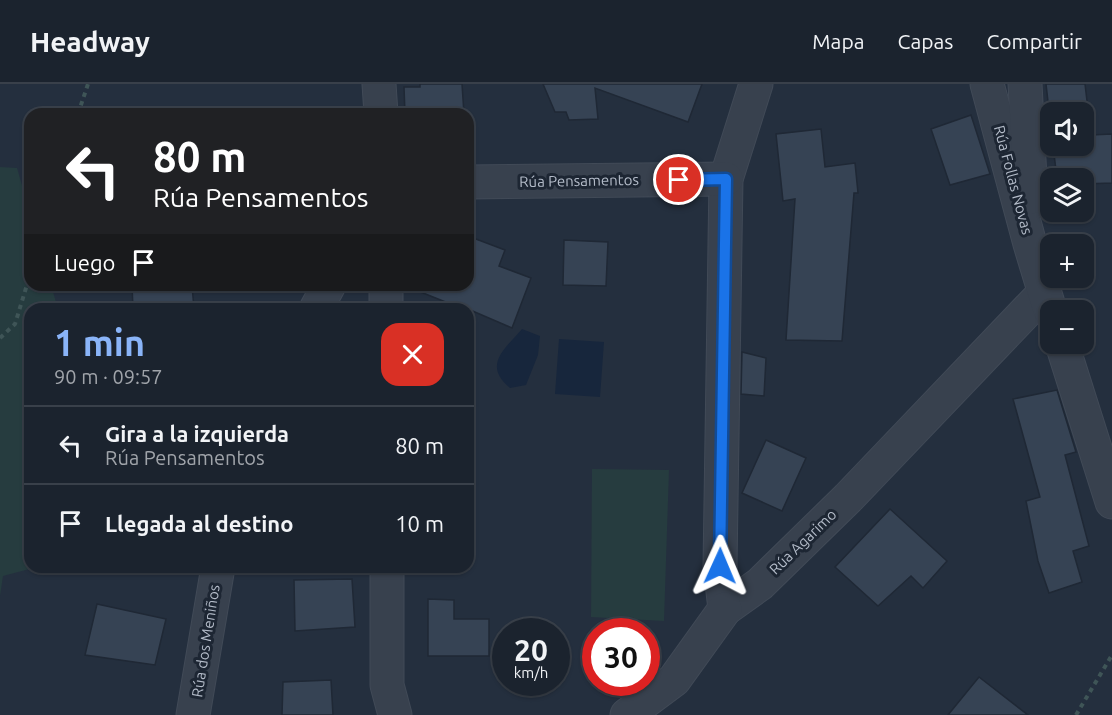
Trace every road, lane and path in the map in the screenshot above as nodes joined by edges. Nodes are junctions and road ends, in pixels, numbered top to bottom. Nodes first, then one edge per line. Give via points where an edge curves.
1 (88, 84) edge
2 (379, 84) edge
3 (756, 84) edge
4 (987, 84) edge
5 (1025, 84) edge
6 (80, 108) edge
7 (381, 108) edge
8 (726, 179) junction
9 (474, 182) edge
10 (1030, 244) junction
11 (25, 291) edge
12 (1046, 300) edge
13 (1040, 309) edge
14 (0, 338) edge
15 (1065, 354) edge
16 (1112, 502) edge
17 (217, 573) edge
18 (387, 573) edge
19 (725, 609) junction
20 (1112, 655) edge
21 (193, 715) edge
22 (395, 715) edge
23 (627, 715) edge
24 (1076, 715) edge

1 - 6 path
2 - 7 street
3 - 8 street
4 - 10 street, Rúa Follas Novas
5 - 10 street via 1032,194
8 - 9 street, Rúa Pensamentos
8 - 19 street via 720,566
10 - 12 street, Rúa Follas Novas
11 - 14 path via 15,324
13 - 19 street, Rúa Agarimo via 760,584
15 - 16 street
17 - 21 street, Rúa dos Meniños
18 - 22 street via 387,684
19 - 23 street, Rúa Agarimo via 674,680
20 - 24 path

